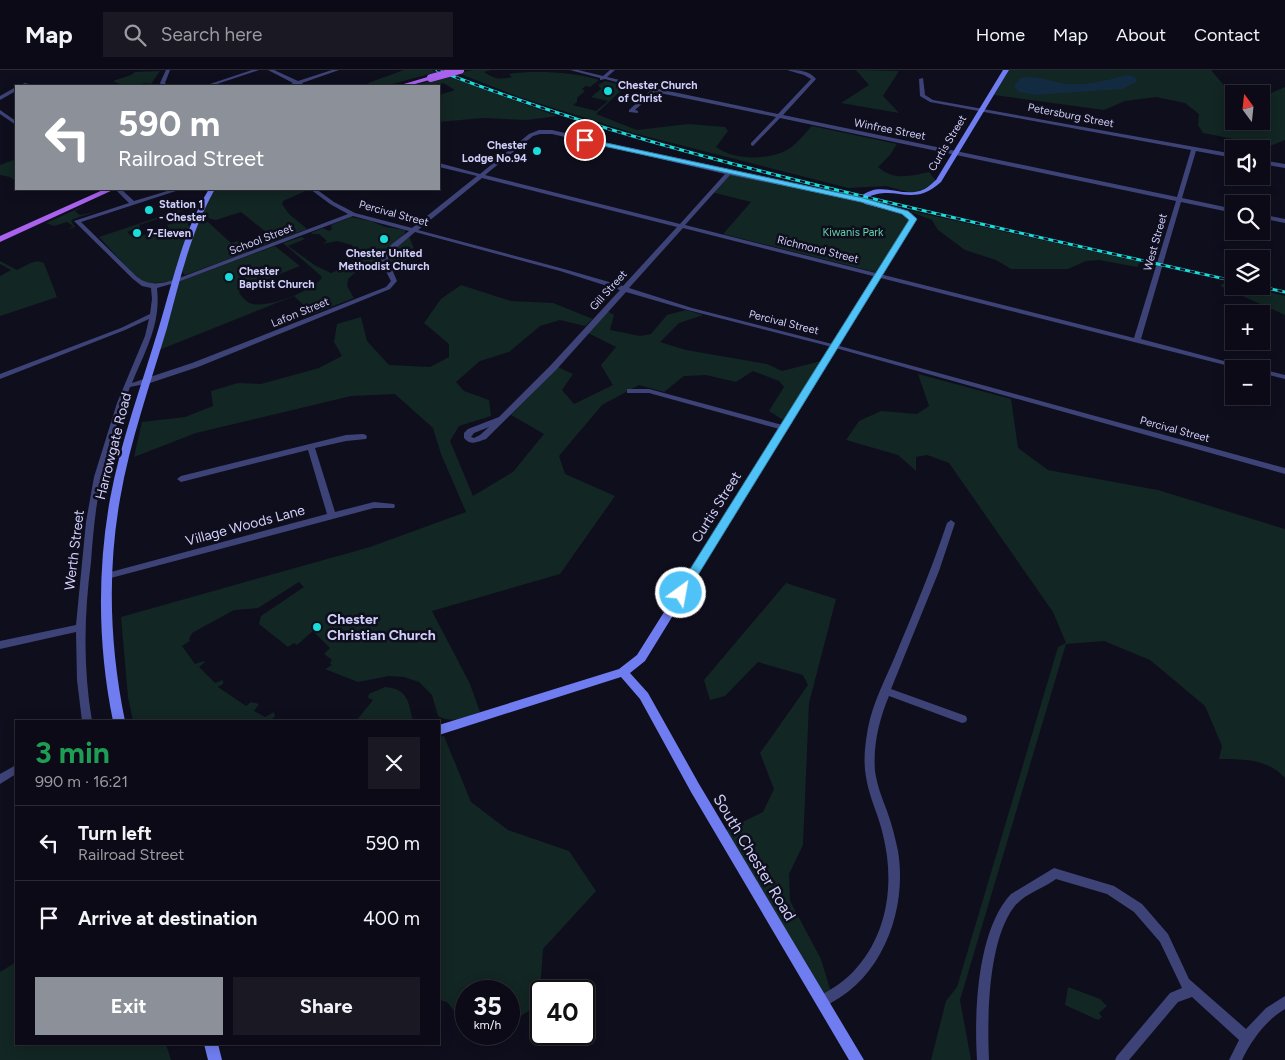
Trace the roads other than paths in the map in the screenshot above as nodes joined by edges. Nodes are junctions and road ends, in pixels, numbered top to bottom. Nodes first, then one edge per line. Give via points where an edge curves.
1 (168, 70) edge
2 (176, 70) edge
3 (257, 70) edge
4 (262, 70) edge
5 (270, 70) edge
6 (337, 70) edge
7 (460, 70) edge
8 (572, 70) edge
9 (613, 70) edge
10 (789, 70) edge
11 (1006, 70) edge
12 (165, 76) junction
13 (602, 79) junction
14 (921, 79) dead end
15 (164, 85) edge
16 (210, 85) edge
17 (293, 85) edge
18 (404, 85) edge
19 (15, 90) edge
20 (654, 90) junction
21 (0, 98) edge
22 (982, 108) junction
23 (0, 112) edge
24 (636, 112) dead end
25 (779, 117) junction
26 (15, 121) edge
27 (557, 133) joint
28 (753, 144) dead end
29 (1194, 149) junction
30 (956, 153) junction
31 (1225, 154) edge
32 (1270, 164) edge
33 (440, 165) edge
34 (1285, 166) edge
35 (729, 173) junction
36 (482, 176) junction
37 (109, 190) edge
38 (119, 190) edge
39 (176, 190) edge
40 (211, 190) edge
41 (314, 190) edge
42 (1178, 199) junction
43 (863, 200) junction
44 (133, 203) junction
45 (1225, 209) edge
46 (353, 214) junction
47 (1270, 218) edge
48 (77, 221) joint
49 (1285, 221) edge
50 (681, 226) junction
51 (413, 230) junction
52 (0, 239) edge
53 (878, 275) junction
54 (176, 281) junction
55 (154, 286) junction
56 (622, 289) junction
57 (156, 314) junction
58 (1137, 340) junction
59 (834, 346) junction
60 (1225, 362) edge
61 (1270, 373) edge
62 (0, 377) edge
63 (1285, 377) edge
64 (147, 381) junction
65 (127, 386) junction
66 (630, 391) dead end
67 (501, 420) dead end
68 (783, 428) junction
69 (363, 436) dead end
70 (311, 447) junction
71 (1285, 471) edge
72 (180, 479) dead end
73 (391, 506) dead end
74 (332, 516) junction
75 (951, 523) dead end
76 (107, 576) junction
77 (80, 628) junction
78 (0, 644) edge
79 (623, 672) junction
80 (885, 690) junction
81 (962, 719) dead end
82 (87, 720) edge
83 (119, 720) edge
84 (440, 730) edge
85 (15, 770) edge
86 (0, 779) edge
87 (1192, 991) junction
88 (822, 1001) junction
89 (1285, 1002) edge
90 (1248, 1039) junction
91 (211, 1045) edge
92 (215, 1060) edge
93 (857, 1060) edge
94 (983, 1060) edge
95 (1122, 1060) edge
96 (1235, 1060) edge

1 - 12 street
2 - 12 street
3 - 16 street
4 - 17 street
5 - 17 street
6 - 17 street
7 - 18 main road, bridge
8 - 13 street, Winfree Street
9 - 13 street
10 - 25 street via 814,79
11 - 22 street, Curtis Street
12 - 15 street
13 - 20 street, Winfree Street
14 - 22 street, Petersburg Street via 922,93 928,100
19 - 21 street
20 - 24 street via 631,111
20 - 25 street, Winfree Street
22 - 29 street, Petersburg Street
22 - 30 street, Curtis Street
23 - 26 street
25 - 28 street
25 - 30 street, Winfree Street
27 - 35 street
27 - 36 street via 532,135
29 - 31 street, Petersburg Street
29 - 42 street, West Street
30 - 42 street, Winfree Street
30 - 43 street, Curtis Street via 939,181 928,192 880,191 865,195
32 - 34 street
33 - 36 street, Richmond Street
35 - 43 street
35 - 50 street, Gill Street
36 - 50 street, Richmond Street
36 - 51 street
37 - 52 main road
38 - 44 street
39 - 44 street
40 - 54 street, Harrowgate Road via 196,220
41 - 46 street, Percival Street
42 - 45 street, Winfree Street
42 - 58 street, West Street
43 - 53 street, Curtis Street via 910,215 913,219
44 - 48 street
46 - 51 street, Percival Street
46 - 54 street, School Street
47 - 49 street
48 - 55 street via 142,284
50 - 53 street, Richmond Street
50 - 56 street, Gill Street
51 - 56 street, Percival Street
51 - 64 street, Lafon Street via 383,256 394,280 388,288
53 - 58 street, Richmond Street
53 - 59 street, Curtis Street
54 - 55 street
54 - 64 street, Harrowgate Road
55 - 57 street, Werth Street
56 - 59 street, Percival Street via 690,310
56 - 67 street, Gill Street via 553,368
57 - 62 street
57 - 65 street, Werth Street
58 - 60 street, Richmond Street
59 - 68 street, Curtis Street
59 - 71 street, Percival Street
61 - 63 street
64 - 65 street
64 - 76 street, Harrowgate Road via 116,498
65 - 77 street, Werth Street via 96,490
66 - 68 street via 649,390
68 - 79 street, Curtis Street via 640,658
69 - 70 street
70 - 72 street
70 - 74 street
73 - 74 street, Village Woods Lane via 374,505
74 - 76 street, Village Woods Lane
75 - 80 street via 935,571
76 - 83 street, Harrowgate Road via 107,642
77 - 78 street
77 - 82 street, Werth Street
79 - 84 street, Curtis Street
79 - 88 street, South Chester Road via 644,696
80 - 81 street
80 - 88 street via 870,738 870,760 872,780 893,846 892,914 869,963 842,991
85 - 86 street
87 - 90 street
87 - 94 street via 1178,972 1164,938 1138,908 1110,890 1054,873 1010,902 998,924 982,1010
87 - 95 street via 1174,997
88 - 93 street, South Chester Road
89 - 90 street via 1275,1006
90 - 96 street
91 - 92 street

